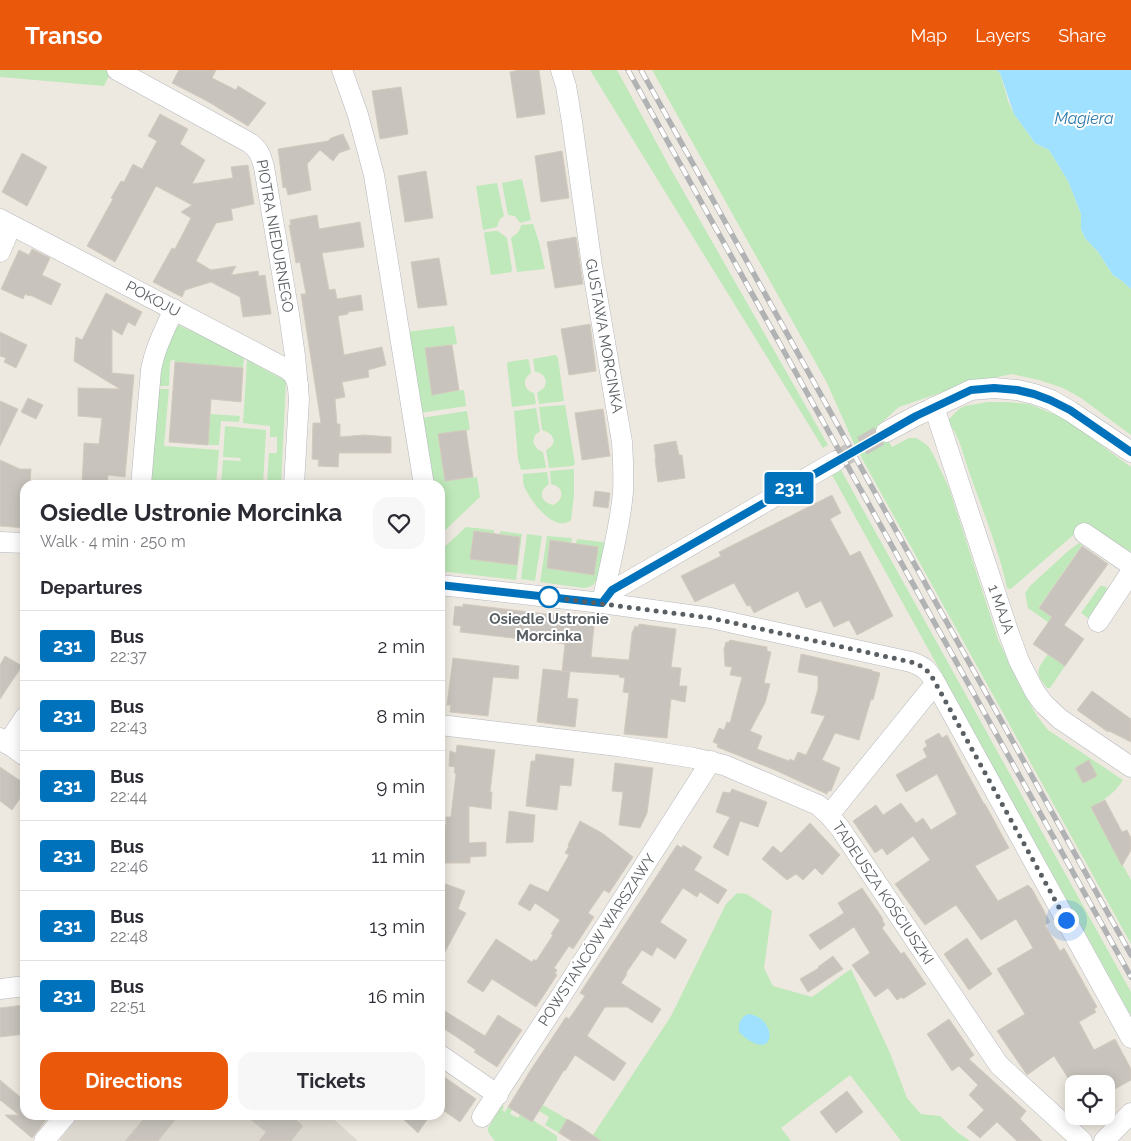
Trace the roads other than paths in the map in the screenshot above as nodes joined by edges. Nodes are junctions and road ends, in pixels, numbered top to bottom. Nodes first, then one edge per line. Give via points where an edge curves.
1 (117, 70) edge
2 (342, 70) edge
3 (561, 70) edge
4 (136, 75) edge
5 (6, 222) edge
6 (0, 252) edge
7 (174, 309) junction
8 (298, 387) junction
9 (934, 406) junction
10 (886, 432) tunnel mouth
11 (1131, 452) edge
12 (836, 462) tunnel mouth
13 (141, 480) edge
14 (294, 480) edge
15 (423, 480) edge
16 (1084, 533) dead end
17 (0, 542) edge
18 (20, 543) edge
19 (1131, 565) edge
20 (1131, 572) edge
21 (445, 586) edge
22 (602, 603) junction
23 (1098, 622) dead end
24 (936, 684) junction
25 (20, 723) edge
26 (445, 726) edge
27 (4, 741) edge
28 (20, 752) edge
29 (711, 761) junction
30 (1131, 767) edge
31 (829, 815) junction
32 (20, 987) edge
33 (0, 989) edge
34 (1131, 1038) edge
35 (445, 1058) edge
36 (498, 1095) junction
37 (1131, 1112) edge
38 (482, 1117) dead end
39 (62, 1120) edge
40 (44, 1141) edge
41 (1082, 1141) edge
42 (1104, 1141) edge

1 - 4 street, PIOTRA NIEDURNEGO
2 - 15 street via 374,176
3 - 22 street, GUSTAWA MORCINKA via 572,122 624,467 620,516
4 - 8 street, PIOTRA NIEDURNEGO via 250,143 260,153 289,314
5 - 6 street
5 - 7 street, POKOJU
7 - 8 street, POKOJU via 287,368 294,375
7 - 13 street via 150,370
8 - 14 street, PIOTRA NIEDURNEGO
9 - 10 street
9 - 11 street via 971,390 1017,390 1070,410
9 - 30 street, 1 MAJA via 1008,631 1035,692 1060,719
12 - 22 street via 612,590
16 - 19 street
17 - 18 street
20 - 23 street
21 - 22 street
22 - 24 street via 711,618 911,662 927,670
24 - 31 street
24 - 34 street
25 - 27 street
26 - 29 street, TADEUSZA KOŚCIUSZKI via 618,746
27 - 28 street
29 - 31 street, TADEUSZA KOŚCIUSZKI via 818,805
29 - 36 street, POWSTAŃCÓW WARSZAWY
31 - 41 street, TADEUSZA KOŚCIUSZKI via 999,1065
32 - 33 street
35 - 36 street
36 - 38 street, POWSTAŃCÓW WARSZAWY
37 - 42 street
39 - 40 street

